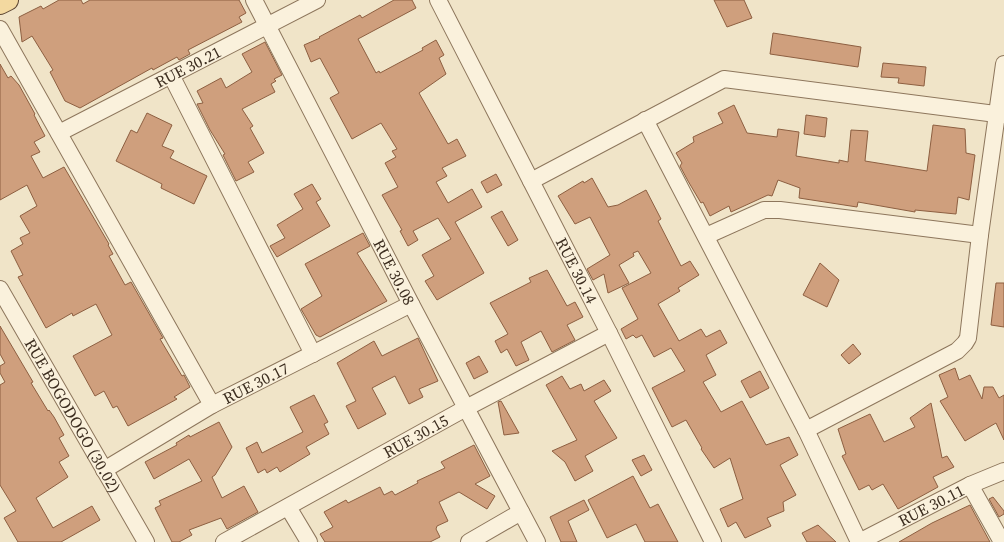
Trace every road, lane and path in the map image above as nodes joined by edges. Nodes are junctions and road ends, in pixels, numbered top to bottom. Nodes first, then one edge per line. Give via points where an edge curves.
1 (8, 0) edge
2 (254, 0) edge
3 (317, 0) edge
4 (438, 0) edge
5 (0, 4) edge
6 (267, 25) junction
7 (0, 29) edge
8 (1004, 64) edge
9 (171, 75) junction
10 (1000, 114) edge
11 (646, 120) junction
12 (59, 133) junction
13 (531, 181) junction
14 (980, 235) junction
15 (706, 236) junction
16 (0, 289) edge
17 (411, 304) junction
18 (609, 333) junction
19 (313, 354) junction
20 (212, 405) junction
21 (466, 408) junction
22 (806, 430) junction
23 (104, 470) junction
24 (1004, 472) edge
25 (970, 485) junction
26 (288, 507) junction
27 (521, 512) junction
28 (146, 542) edge
29 (224, 542) edge
30 (309, 542) edge
31 (469, 542) edge
32 (537, 542) edge
33 (713, 542) edge
34 (859, 542) edge
35 (1002, 542) edge

1 - 5 main road
2 - 6 street, RUE 30.08
3 - 6 street, RUE 30.21
4 - 13 street, RUE 30.14
6 - 9 street, RUE 30.21
6 - 17 street, RUE 30.08
7 - 12 street
8 - 10 street
9 - 12 street, RUE 30.21
9 - 19 street
10 - 11 street via 724,78
10 - 14 street
11 - 13 street
11 - 15 street
12 - 20 street
13 - 18 street, RUE 30.14
14 - 15 street via 764,210
14 - 22 street via 968,338 961,348
15 - 22 street
16 - 23 street, RUE BOGODOGO (30.02)
17 - 19 street, RUE 30.17
17 - 21 street, RUE 30.08
18 - 21 street, RUE 30.15
18 - 33 street, RUE 30.14
19 - 20 street, RUE 30.17
20 - 23 street, RUE 30.17
21 - 26 street, RUE 30.15
21 - 27 street, RUE 30.08
22 - 34 street
23 - 28 street, RUE BOGODOGO (30.02)
24 - 25 street, RUE 30.11
25 - 34 street, RUE 30.11
25 - 35 street
26 - 29 street, RUE 30.15
26 - 30 street
27 - 31 street
27 - 32 street, RUE 30.08

